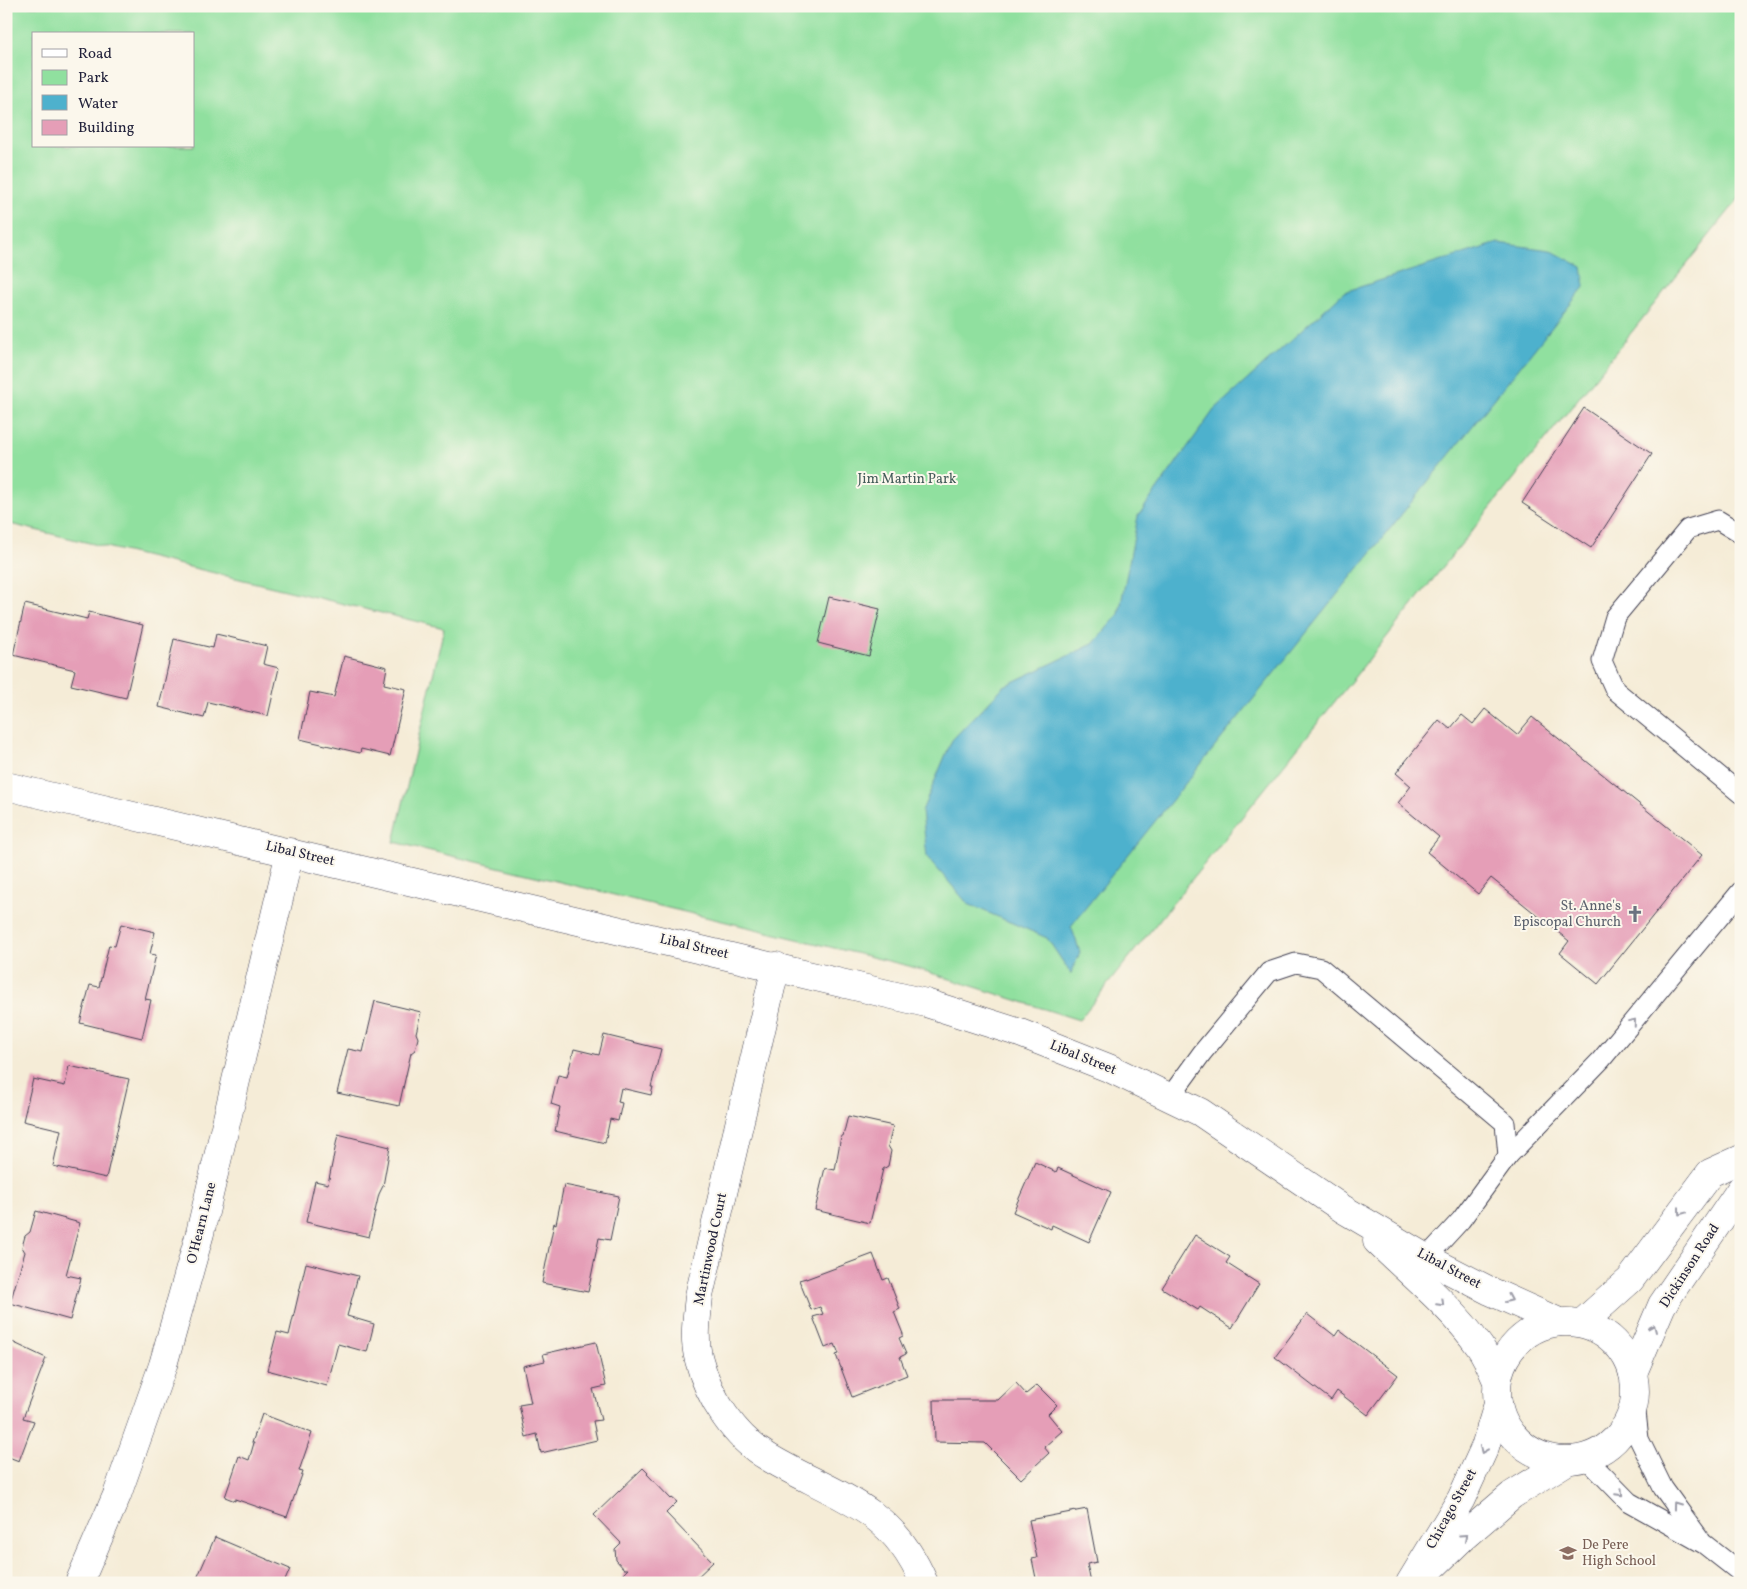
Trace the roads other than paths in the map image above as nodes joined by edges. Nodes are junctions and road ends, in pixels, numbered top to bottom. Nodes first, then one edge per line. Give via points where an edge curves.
1 (1741, 534) edge
2 (6, 786) edge
3 (1741, 794) edge
4 (290, 852) junction
5 (1741, 891) edge
6 (776, 966) junction
7 (1170, 1097) junction
8 (1508, 1156) junction
9 (1741, 1159) edge
10 (1741, 1189) edge
11 (1420, 1267) junction
12 (1571, 1323) junction
13 (1633, 1373) junction
14 (1498, 1392) junction
15 (1635, 1403) junction
16 (1576, 1459) junction
17 (1704, 1544) junction
18 (1741, 1574) edge
19 (79, 1583) edge
20 (924, 1583) edge
21 (1410, 1583) edge
22 (1416, 1583) edge

1 - 3 lane via 1718,520 1688,528 1615,617 1602,661 1615,690
2 - 4 street, Libal Street
4 - 6 street, Libal Street
4 - 19 street, O'Hearn Lane via 200,1233 163,1365 117,1495
8 -> 5 lane via 1602,1060
6 - 7 street, Libal Street via 926,1003 1020,1033 1111,1069
6 - 20 street, Martinwood Court via 699,1296 698,1359 711,1394 734,1429 766,1456 876,1517 902,1543
7 - 8 lane via 1269,972 1296,963 1321,968 1505,1123
7 - 11 street, Libal Street via 1200,1112 1343,1209
8 - 11 lane via 1461,1220
9 -> 12 street via 1710,1173 1630,1280
13 -> 10 street, Dickinson Road via 1662,1306
11 -> 12 street, Libal Street
11 -> 14 street, Libal Street via 1444,1306 1480,1347
12 - 13 street via 1599,1330 1614,1341 1626,1356
12 - 14 street via 1537,1328 1518,1341 1504,1359
13 - 15 street
14 - 16 street via 1504,1422 1530,1451 1548,1458
14 -> 21 street, Chicago Street via 1485,1447 1461,1499
15 - 16 street via 1618,1437 1604,1450
17 -> 15 lane via 1663,1488 1639,1439
16 -> 17 lane via 1629,1502
22 -> 16 street, Chicago Street via 1512,1495
17 - 18 lane

